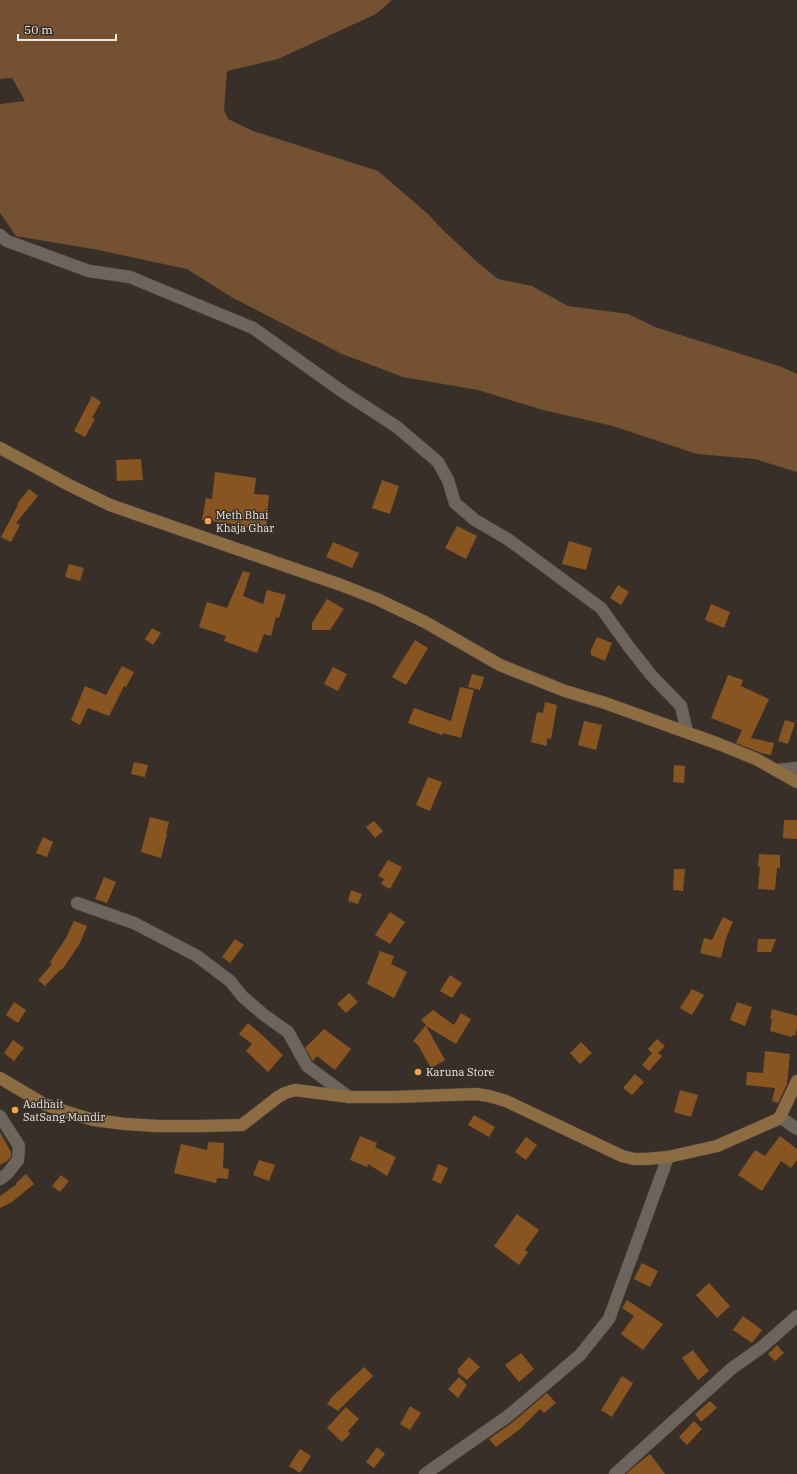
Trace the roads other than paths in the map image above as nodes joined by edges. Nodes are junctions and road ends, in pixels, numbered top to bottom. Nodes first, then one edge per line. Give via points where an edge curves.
1 (0, 235) edge
2 (0, 448) edge
3 (687, 732) junction
4 (797, 768) edge
5 (776, 770) junction
6 (797, 782) edge
7 (77, 903) dead end
8 (0, 1078) edge
9 (797, 1080) edge
10 (349, 1097) junction
11 (0, 1116) edge
12 (780, 1117) junction
13 (797, 1130) edge
14 (668, 1157) junction
15 (0, 1179) edge
16 (797, 1316) edge
17 (425, 1474) edge
18 (615, 1474) edge

1 - 3 street via 89,271 130,277 253,328 397,428 438,462 448,480 455,502 475,520 509,540 601,608 652,676 681,706
2 - 3 main road via 110,505 377,599 425,622 500,665 565,691
3 - 5 main road
4 - 5 street
5 - 6 main road
7 - 10 street via 134,923 197,956 230,981 243,997 264,1015 288,1032 307,1066
8 - 10 main road via 44,1104 67,1112 94,1120 158,1126 242,1125 285,1092 295,1090
9 - 12 main road
10 - 14 main road via 476,1094 489,1096 506,1101 622,1156 634,1159
11 - 15 street via 19,1146 18,1160
12 - 13 street
12 - 14 main road via 717,1146
14 - 17 street via 609,1320 580,1355 508,1416
16 - 18 street via 762,1347 731,1369

